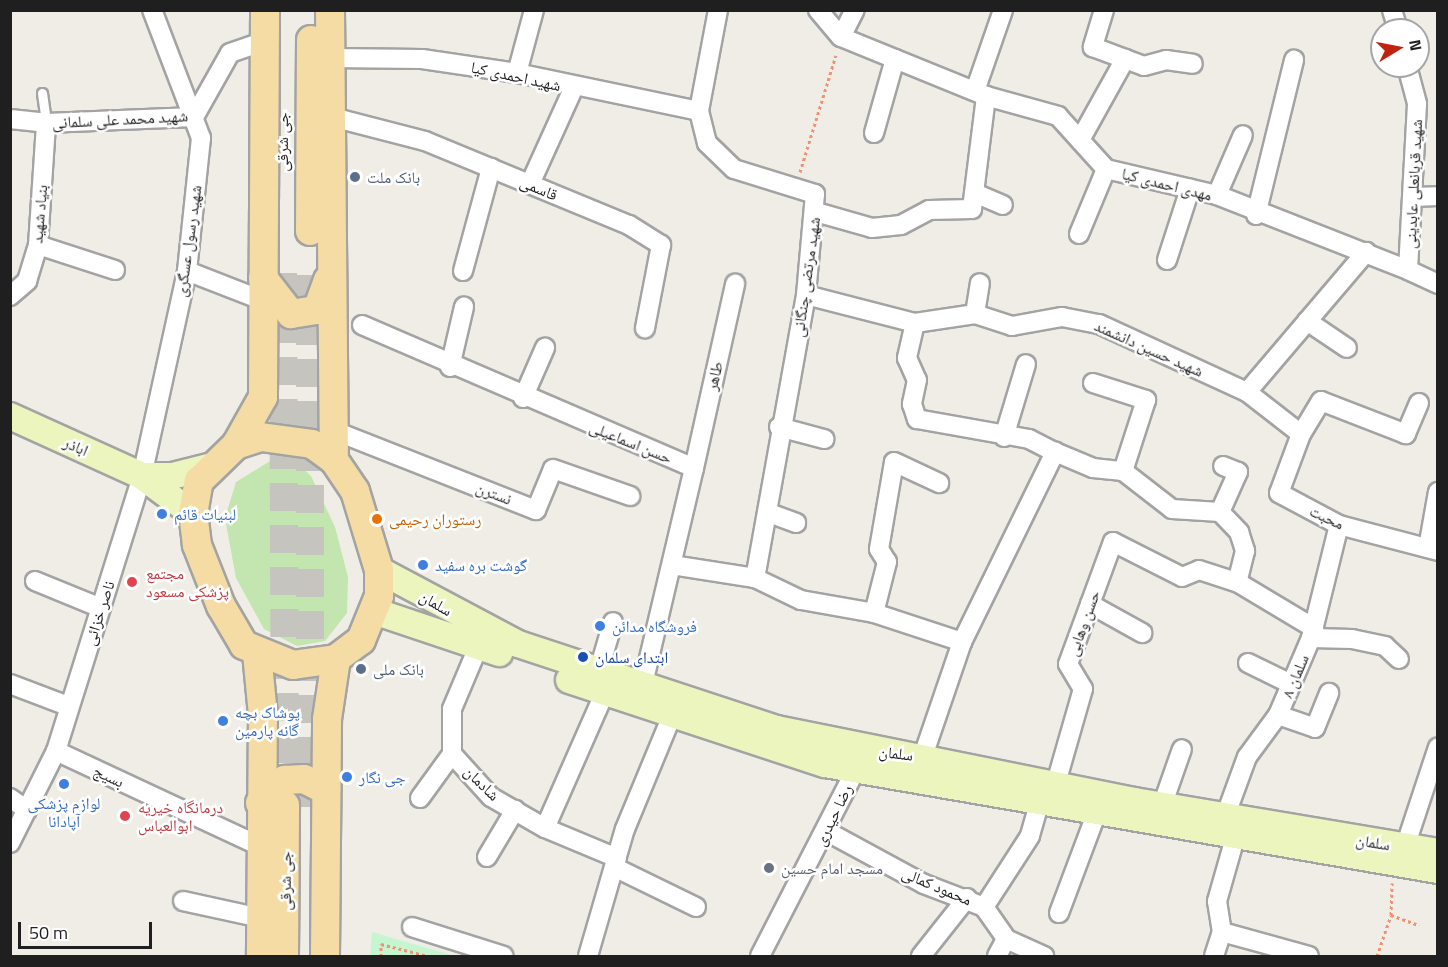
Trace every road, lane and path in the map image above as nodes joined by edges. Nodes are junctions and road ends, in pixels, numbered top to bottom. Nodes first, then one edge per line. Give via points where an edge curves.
1 (152, 10) edge
2 (265, 10) edge
3 (282, 10) edge
4 (311, 10) edge
5 (330, 10) edge
6 (534, 10) edge
7 (718, 10) edge
8 (818, 10) edge
9 (855, 10) edge
10 (1004, 10) edge
11 (1104, 10) edge
12 (841, 37) junction
13 (265, 42) junction
14 (330, 58) junction
15 (895, 58) junction
16 (1125, 59) junction
17 (1294, 60) dead end
18 (1193, 64) dead end
19 (517, 73) junction
20 (1410, 78) edge
21 (573, 89) junction
22 (42, 93) dead end
23 (981, 94) junction
24 (699, 111) junction
25 (194, 117) junction
26 (332, 117) junction
27 (10, 119) edge
28 (46, 123) junction
29 (874, 133) dead end
30 (1244, 135) dead end
31 (1080, 140) junction
32 (491, 168) junction
33 (1106, 169) junction
34 (530, 184) junction
35 (795, 188) junction
36 (1190, 189) junction
37 (977, 194) junction
38 (1217, 195) junction
39 (1437, 196) edge
40 (1413, 197) junction
41 (1003, 205) dead end
42 (816, 212) junction
43 (1256, 215) junction
44 (1079, 234) dead end
45 (38, 245) junction
46 (1366, 252) junction
47 (1167, 260) dead end
48 (115, 270) dead end
49 (1408, 270) junction
50 (463, 271) dead end
51 (187, 272) junction
52 (290, 280) junction
53 (980, 283) dead end
54 (735, 284) dead end
55 (1437, 284) edge
56 (806, 295) junction
57 (10, 296) edge
58 (464, 307) dead end
59 (975, 314) junction
60 (1308, 321) junction
61 (915, 323) junction
62 (362, 325) dead end
63 (645, 328) dead end
64 (544, 348) dead end
65 (1347, 348) dead end
66 (1026, 364) dead end
67 (450, 367) junction
68 (1093, 383) dead end
69 (1247, 392) junction
70 (523, 398) junction
71 (1419, 403) dead end
72 (10, 416) edge
73 (779, 427) junction
74 (334, 431) junction
75 (1301, 434) junction
76 (1004, 437) junction
77 (824, 439) dead end
78 (236, 445) junction
79 (1055, 452) junction
80 (334, 460) junction
81 (1223, 466) dead end
82 (209, 467) junction
83 (694, 468) junction
84 (1124, 471) junction
85 (142, 476) junction
86 (939, 483) dead end
87 (1437, 492) edge
88 (630, 496) dead end
89 (1220, 512) junction
90 (769, 513) junction
91 (193, 514) junction
92 (796, 523) dead end
93 (1339, 525) junction
94 (1432, 549) edge
95 (672, 565) junction
96 (379, 570) junction
97 (755, 578) junction
98 (35, 581) dead end
99 (1237, 582) junction
100 (1090, 604) junction
101 (101, 608) junction
102 (376, 612) junction
103 (874, 613) junction
104 (613, 622) dead end
105 (1142, 633) dead end
106 (1312, 633) junction
107 (962, 642) junction
108 (479, 645) junction
109 (257, 653) junction
110 (1399, 658) dead end
111 (336, 659) junction
112 (1248, 663) dead end
113 (601, 683) junction
114 (10, 684) edge
115 (1291, 684) junction
116 (642, 688) junction
117 (1329, 693) dead end
118 (68, 706) junction
119 (1278, 715) junction
120 (671, 718) junction
121 (1437, 747) edge
122 (1182, 749) dead end
123 (56, 751) junction
124 (452, 754) junction
125 (923, 756) junction
126 (856, 769) junction
127 (1056, 783) junction
128 (10, 798) edge
129 (420, 798) dead end
130 (295, 801) junction
131 (1039, 804) junction
132 (1101, 804) junction
133 (1162, 806) junction
134 (27, 810) junction
135 (514, 810) junction
136 (545, 828) junction
137 (1230, 828) junction
138 (826, 831) junction
139 (10, 843) edge
140 (260, 846) junction
141 (1437, 852) edge
142 (1401, 856) junction
143 (487, 857) dead end
144 (616, 863) junction
145 (1437, 870) edge
146 (967, 898) junction
147 (183, 901) dead end
148 (696, 907) dead end
149 (984, 907) junction
150 (1059, 913) dead end
151 (1391, 915) junction
152 (261, 918) junction
153 (1419, 925) dead end
154 (412, 927) dead end
155 (1222, 932) junction
156 (1006, 939) junction
157 (261, 957) edge
158 (284, 957) edge
159 (311, 957) edge
160 (325, 957) edge
161 (381, 957) edge
162 (428, 957) edge
163 (504, 957) edge
164 (588, 957) edge
165 (760, 957) edge
166 (921, 957) edge
167 (997, 957) edge
168 (1044, 957) edge
169 (1214, 957) edge
170 (1309, 957) edge
171 (1377, 957) edge

1 - 25 street, شهید رسول عسگری
2 - 13 main road
3 - 52 main road, جی شرقی
4 - 52 main road, جی شرقی
5 - 14 main road
6 - 19 street
7 - 24 street, شهید مرتضی چنگانی
8 - 12 street, مهدی احمدی کیا
9 - 12 street
10 - 23 street
11 - 16 street via 1093,47
12 - 15 street, مهدی احمدی کیا
12 - 35 path
13 - 25 street, شهید محمد علی سلمانی via 230,53
13 - 52 main road
14 - 19 street, شهید احمدی کیا via 422,59
14 - 26 main road
15 - 23 street, مهدی احمدی کیا
15 - 29 street
16 - 18 street via 1144,66 1166,60
16 - 31 street
17 - 43 street
19 - 21 street, شهید احمدی کیا
20 - 40 street, شهید قربانعلی عابدینی via 1418,104
21 - 24 street, شهید احمدی کیا
21 - 34 street
22 - 28 lane
23 - 31 street, مهدی احمدی کیا via 1059,116
23 - 37 street
24 - 35 street, شهید مرتضی چنگانی via 707,143 734,169
25 - 28 street, شهید محمد علی سلمانی
25 - 51 street, شهید رسول عسگری via 201,138
26 - 32 street, قاسمی via 425,141
26 - 52 main road
27 - 28 street, شهید محمد علی سلمانی
28 - 45 street, بنیاد شهید
30 - 38 street
31 - 33 street, مهدی احمدی کیا
32 - 34 street, قاسمی
32 - 50 street
33 - 36 street, مهدی احمدی کیا
33 - 44 street
34 - 63 street, قاسمی via 629,225 661,245
35 - 42 street, شهید مرتضی چنگانی via 814,194
36 - 38 street, مهدی احمدی کیا
36 - 47 street
37 - 41 street
37 - 42 street via 972,208 929,210 901,225 872,228
38 - 43 street, مهدی احمدی کیا
39 - 40 street
40 - 49 street, شهید قربانعلی عابدینی
42 - 56 street, شهید مرتضی چنگانی
43 - 46 street, مهدی احمدی کیا
45 - 48 street
45 - 57 street, بنیاد شهید via 27,281
46 - 49 street, مهدی احمدی کیا
46 - 60 street
49 - 55 street, شهید قربانعلی عابدینی
51 - 52 street
51 - 85 street, شهید رسول عسگری
52 - 74 main road
52 - 78 main road via 263,397
53 - 59 street
54 - 83 street, طاهر
56 - 61 street, شهید حسین دانشمند
56 - 73 street, شهید مرتضی چنگانی
58 - 67 street
59 - 61 street, شهید حسین دانشمند
59 - 69 street, شهید حسین دانشمند via 1012,326 1062,316 1099,324
60 - 65 street
60 - 69 street
61 - 76 street via 907,358 917,380 912,404 917,418
62 - 67 street, حسن اسماعیلی
64 - 70 street
66 - 76 street
67 - 70 street, حسن اسماعیلی
68 - 84 street via 1146,400
69 - 75 street, شهید حسین دانشمند
70 - 83 street, حسن اسماعیلی
71 - 75 street via 1406,434 1321,401
72 - 85 main road, اباذر
73 - 77 street
73 - 90 street, شهید مرتضی چنگانی
74 - 80 main road
74 - 88 street, نسترن via 536,510 553,469
75 - 93 street, محبت via 1279,493
76 - 79 street via 1029,439
78 - 80 main road via 287,437
78 - 82 main road
79 - 84 street via 1093,468
79 - 107 street
80 - 96 main road via 355,491
81 - 89 street via 1239,472
82 - 85 main road, اباذر via 172,476
82 - 91 main road via 200,481
83 - 95 street, حسن اسماعیلی
84 - 89 street via 1172,509
85 - 91 main road, اباذر
85 - 101 street, ناصر خزائی
86 - 103 street via 894,462 879,549 887,562
87 - 94 street
89 - 99 street via 1239,532 1245,551
90 - 92 street
90 - 97 street, شهید مرتضی چنگانی
91 - 109 main road via 197,545 221,606 244,645
93 - 94 street, محبت
93 - 106 street, سلمان ۸ via 1323,572
95 - 97 street
95 - 116 street, حسن اسماعیلی
96 - 102 main road
96 - 113 main road, سلمان via 478,627
97 - 103 street via 801,600
98 - 101 street
99 - 100 street, حسن وهابی via 1199,570 1182,577 1113,542
99 - 106 street
100 - 105 street
100 - 127 street, حسن وهابی via 1068,664 1083,689
101 - 118 street, ناصر خزائی
102 - 108 main road, سلمان
102 - 111 main road via 362,640
103 - 107 street
104 - 113 street
106 - 110 street via 1385,646
106 - 115 street, سلمان ۸
107 - 125 street
108 - 113 main road, سلمان
108 - 124 street, شادمان via 452,709
109 - 111 main road via 293,665
109 - 130 main road via 263,715
111 - 130 main road via 328,700
112 - 115 street
113 - 116 main road, سلمان
113 - 120 main road, سلمان
113 - 136 street
114 - 118 street
115 - 119 street, سلمان ۸
116 - 125 main road, سلمان via 844,746
117 - 119 street via 1315,728
118 - 123 street, ناصر خزائی
119 - 137 street, سلمان ۸ via 1247,757
120 - 126 main road, سلمان
120 - 144 street
121 - 142 street
122 - 133 street
123 - 134 street, ناصر خزائی
123 - 140 street, بسیج
124 - 129 street
124 - 135 street, شادمان via 491,797
125 - 127 main road, سلمان
126 - 131 main road, سلمان
126 - 138 street, رضا حیدری
127 - 132 main road, سلمان
128 - 134 street
130 - 140 main road
130 - 158 main road, جی شرقی
130 - 159 main road, جی شرقی
130 - 160 main road
131 - 132 main road, سلمان
131 - 149 street via 1030,836
132 - 133 main road, سلمان
132 - 137 main road, سلمان
132 - 150 street
133 - 137 main road, سلمان
134 - 139 street, ناصر خزائی
135 - 136 street, شادمان
135 - 143 street
136 - 144 street, شادمان
137 - 142 main road, سلمان
137 - 155 street, سلمان ۸ via 1217,901
138 - 146 street, محمود کمالی via 924,884
138 - 165 street, رضا حیدری
140 - 152 main road
141 - 142 main road, سلمان
142 - 145 main road, سلمان
142 - 151 path
144 - 148 street, شادمان
144 - 164 street
146 - 149 street, محمود کمالی
146 - 166 street
147 - 152 street
149 - 156 street
151 - 153 path
151 - 171 path
152 - 157 main road
154 - 163 street
155 - 169 street
155 - 170 street
156 - 167 street
156 - 168 street
161 - 162 path via 381,944

